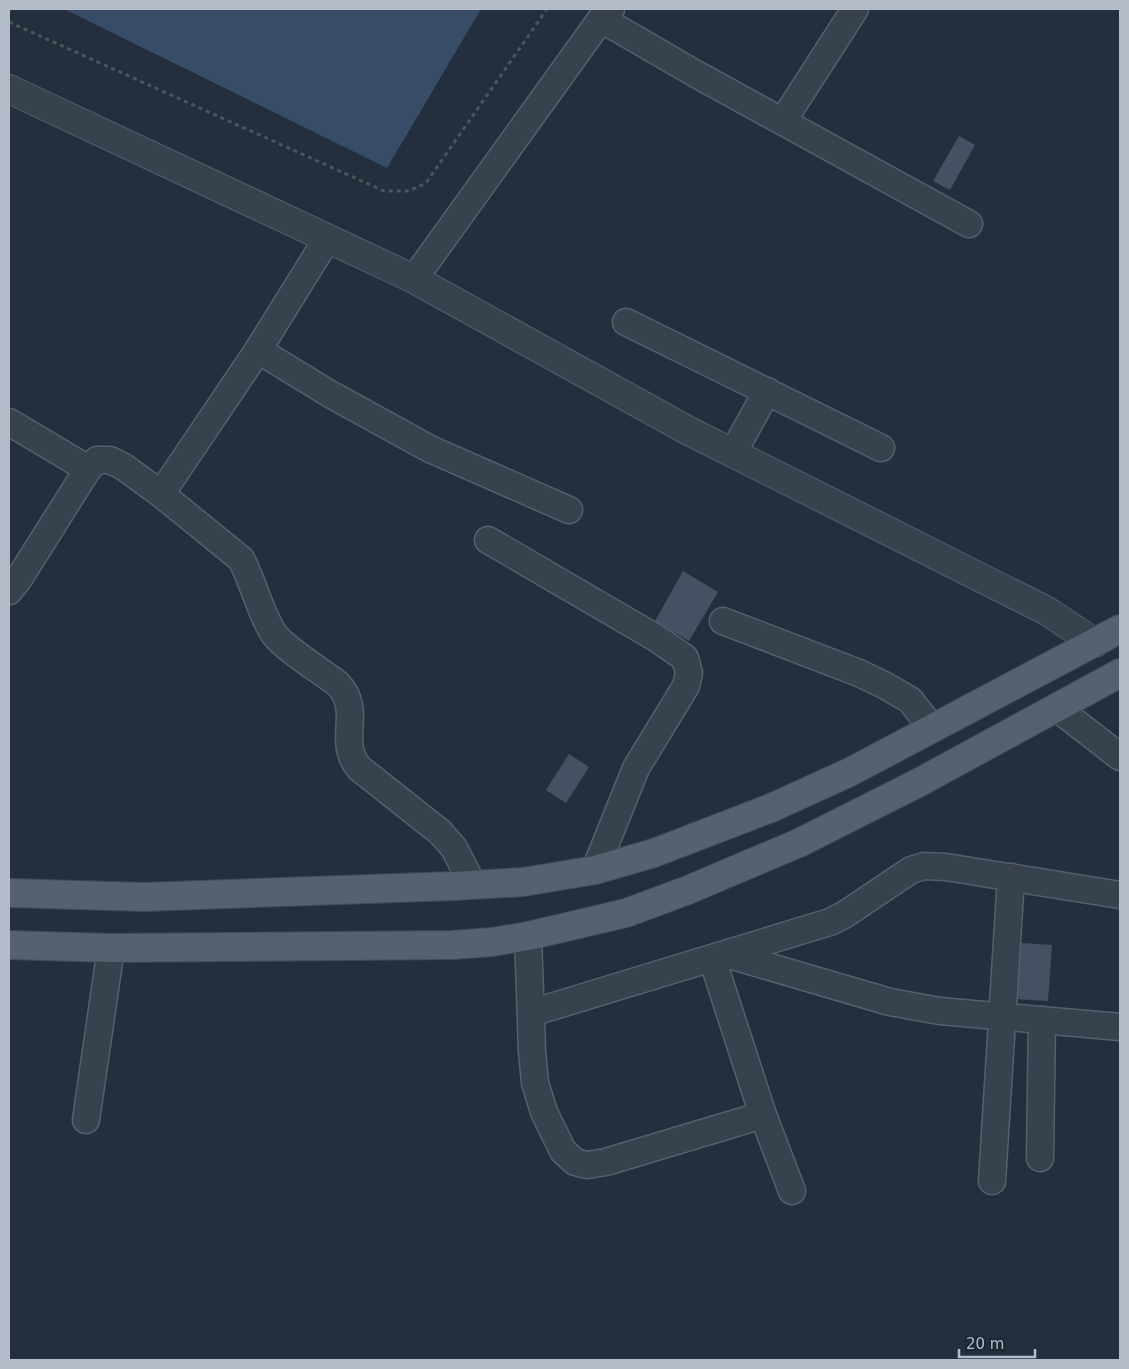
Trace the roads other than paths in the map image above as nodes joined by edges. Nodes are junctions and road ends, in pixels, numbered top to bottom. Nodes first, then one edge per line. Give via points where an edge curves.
1 (855, 9) edge
2 (606, 14) edge
3 (9, 89) edge
4 (783, 121) junction
5 (969, 224) dead end
6 (327, 239) junction
7 (414, 279) junction
8 (626, 322) dead end
9 (258, 350) junction
10 (766, 391) junction
11 (9, 422) edge
12 (881, 448) dead end
13 (732, 454) junction
14 (88, 469) junction
15 (161, 494) junction
16 (569, 510) dead end
17 (488, 540) dead end
18 (9, 591) edge
19 (723, 621) dead end
20 (1120, 629) edge
21 (1095, 643) junction
22 (1118, 675) edge
23 (1057, 708) junction
24 (932, 728) junction
25 (1120, 757) edge
26 (595, 870) junction
27 (1011, 877) junction
28 (454, 886) junction
29 (9, 893) edge
30 (1120, 895) edge
31 (528, 936) junction
32 (9, 944) edge
33 (111, 948) junction
34 (719, 956) junction
35 (531, 1013) junction
36 (1002, 1016) junction
37 (1042, 1020) junction
38 (1120, 1028) edge
39 (763, 1115) junction
40 (86, 1120) dead end
41 (1040, 1158) dead end
42 (992, 1181) dead end
43 (792, 1191) dead end

1 - 4 street
2 - 4 street
2 - 7 street
3 - 6 street
4 - 5 street
6 - 7 street
6 - 9 street
7 - 13 street
8 - 10 street
9 - 15 street
9 - 16 street via 430,449
10 - 12 street
10 - 13 street
11 - 14 street
13 - 21 street via 1047,611
14 - 15 street via 97,460 110,460
14 - 18 street
15 - 28 street via 241,559 274,634 344,690 350,707 349,749 352,760 440,832 454,848 472,885
17 - 26 street via 685,658 689,673 686,686 636,768
19 - 24 street via 884,685 910,700
20 - 21 main road
21 - 22 main road
21 - 24 main road
22 - 23 main road
23 - 25 street
23 - 31 main road via 799,843 626,913
24 - 26 main road via 850,772 770,808 654,853
26 - 28 main road via 523,882
27 - 30 street
27 - 34 street via 924,866 911,870 830,922
27 - 36 street
28 - 29 main road via 144,897
31 - 33 main road via 452,945
31 - 35 street
32 - 33 main road
33 - 40 street
34 - 35 street
34 - 36 street via 890,1002 940,1011
34 - 39 street
35 - 39 street via 535,1083 544,1112 563,1151 575,1162 587,1165 606,1162
36 - 37 street
36 - 42 street
37 - 38 street
37 - 41 street
39 - 43 street

